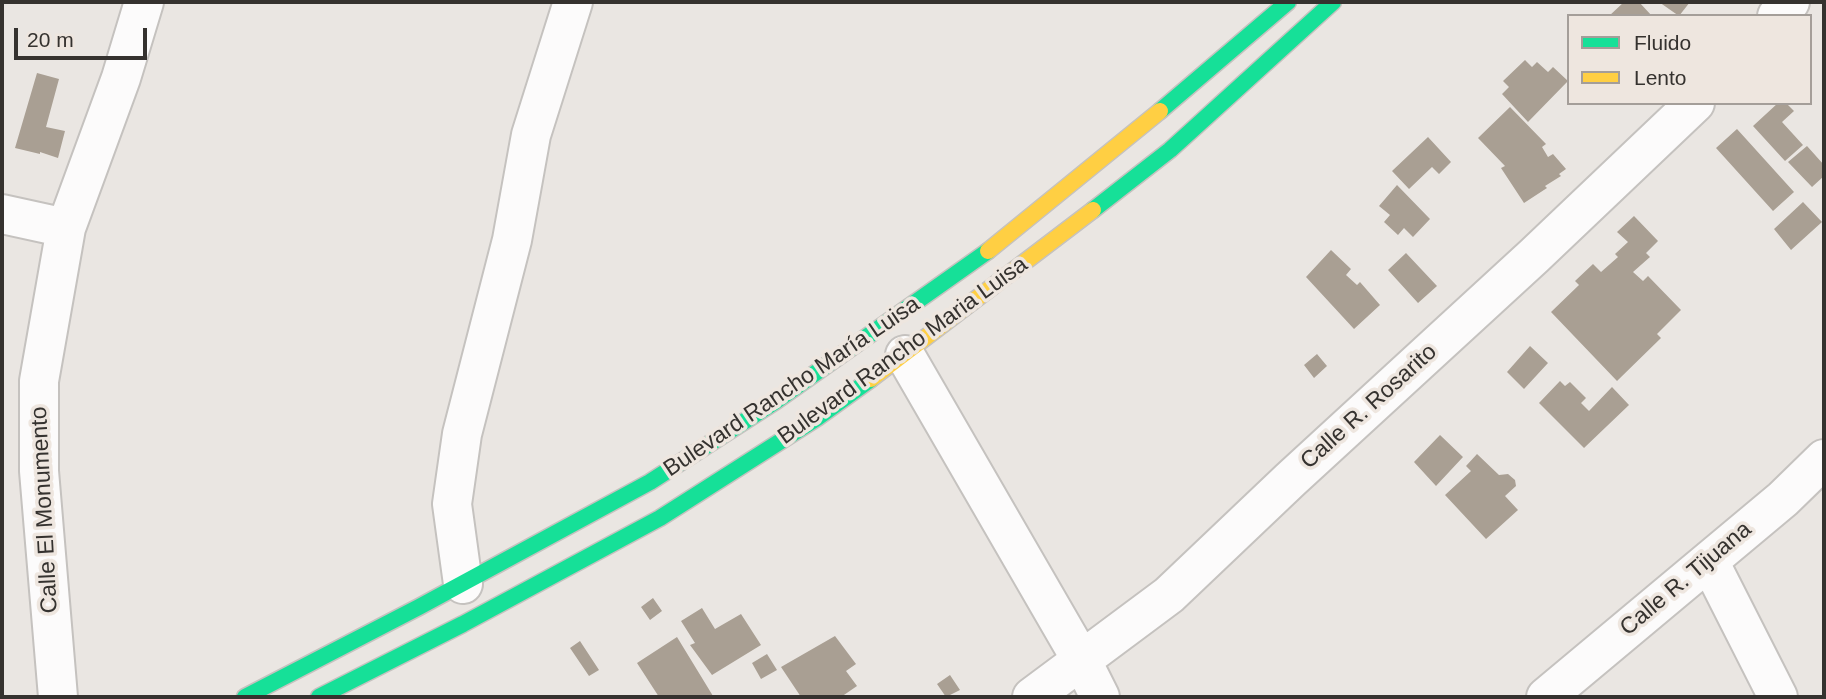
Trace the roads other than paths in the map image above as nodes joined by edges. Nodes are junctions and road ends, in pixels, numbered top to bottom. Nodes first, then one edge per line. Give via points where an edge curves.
1 (144, 2) edge
2 (573, 2) edge
3 (1288, 2) edge
4 (1333, 2) edge
5 (1693, 105) edge
6 (2, 214) edge
7 (66, 228) junction
8 (905, 355) junction
9 (1824, 459) edge
10 (1709, 561) junction
11 (463, 584) junction
12 (1082, 661) junction
13 (58, 697) edge
14 (245, 697) edge
15 (319, 697) edge
16 (1032, 697) edge
17 (1100, 697) edge
18 (1546, 697) edge
19 (1778, 697) edge

1 - 7 street, Calle El Monumento
2 - 11 street via 531,135 512,240 462,434 452,504
3 - 11 street, Bulevard Rancho María Luisa via 967,268 650,482
4 - 8 street, Bulevard Rancho Maria Luisa via 1170,150
5 - 12 street, Calle R. Rosarito via 1168,595
6 - 7 street
7 - 13 street, Calle El Monumento via 39,381 39,471
8 - 12 street
8 - 15 street, Bulevard Rancho Maria Luisa via 817,418 660,518
9 - 10 street, Calle R. Tijuana
10 - 18 street, Calle R. Tijuana
10 - 19 street
11 - 14 street, Bulevard Rancho María Luisa
12 - 16 street, Calle R. Rosarito
12 - 17 street

